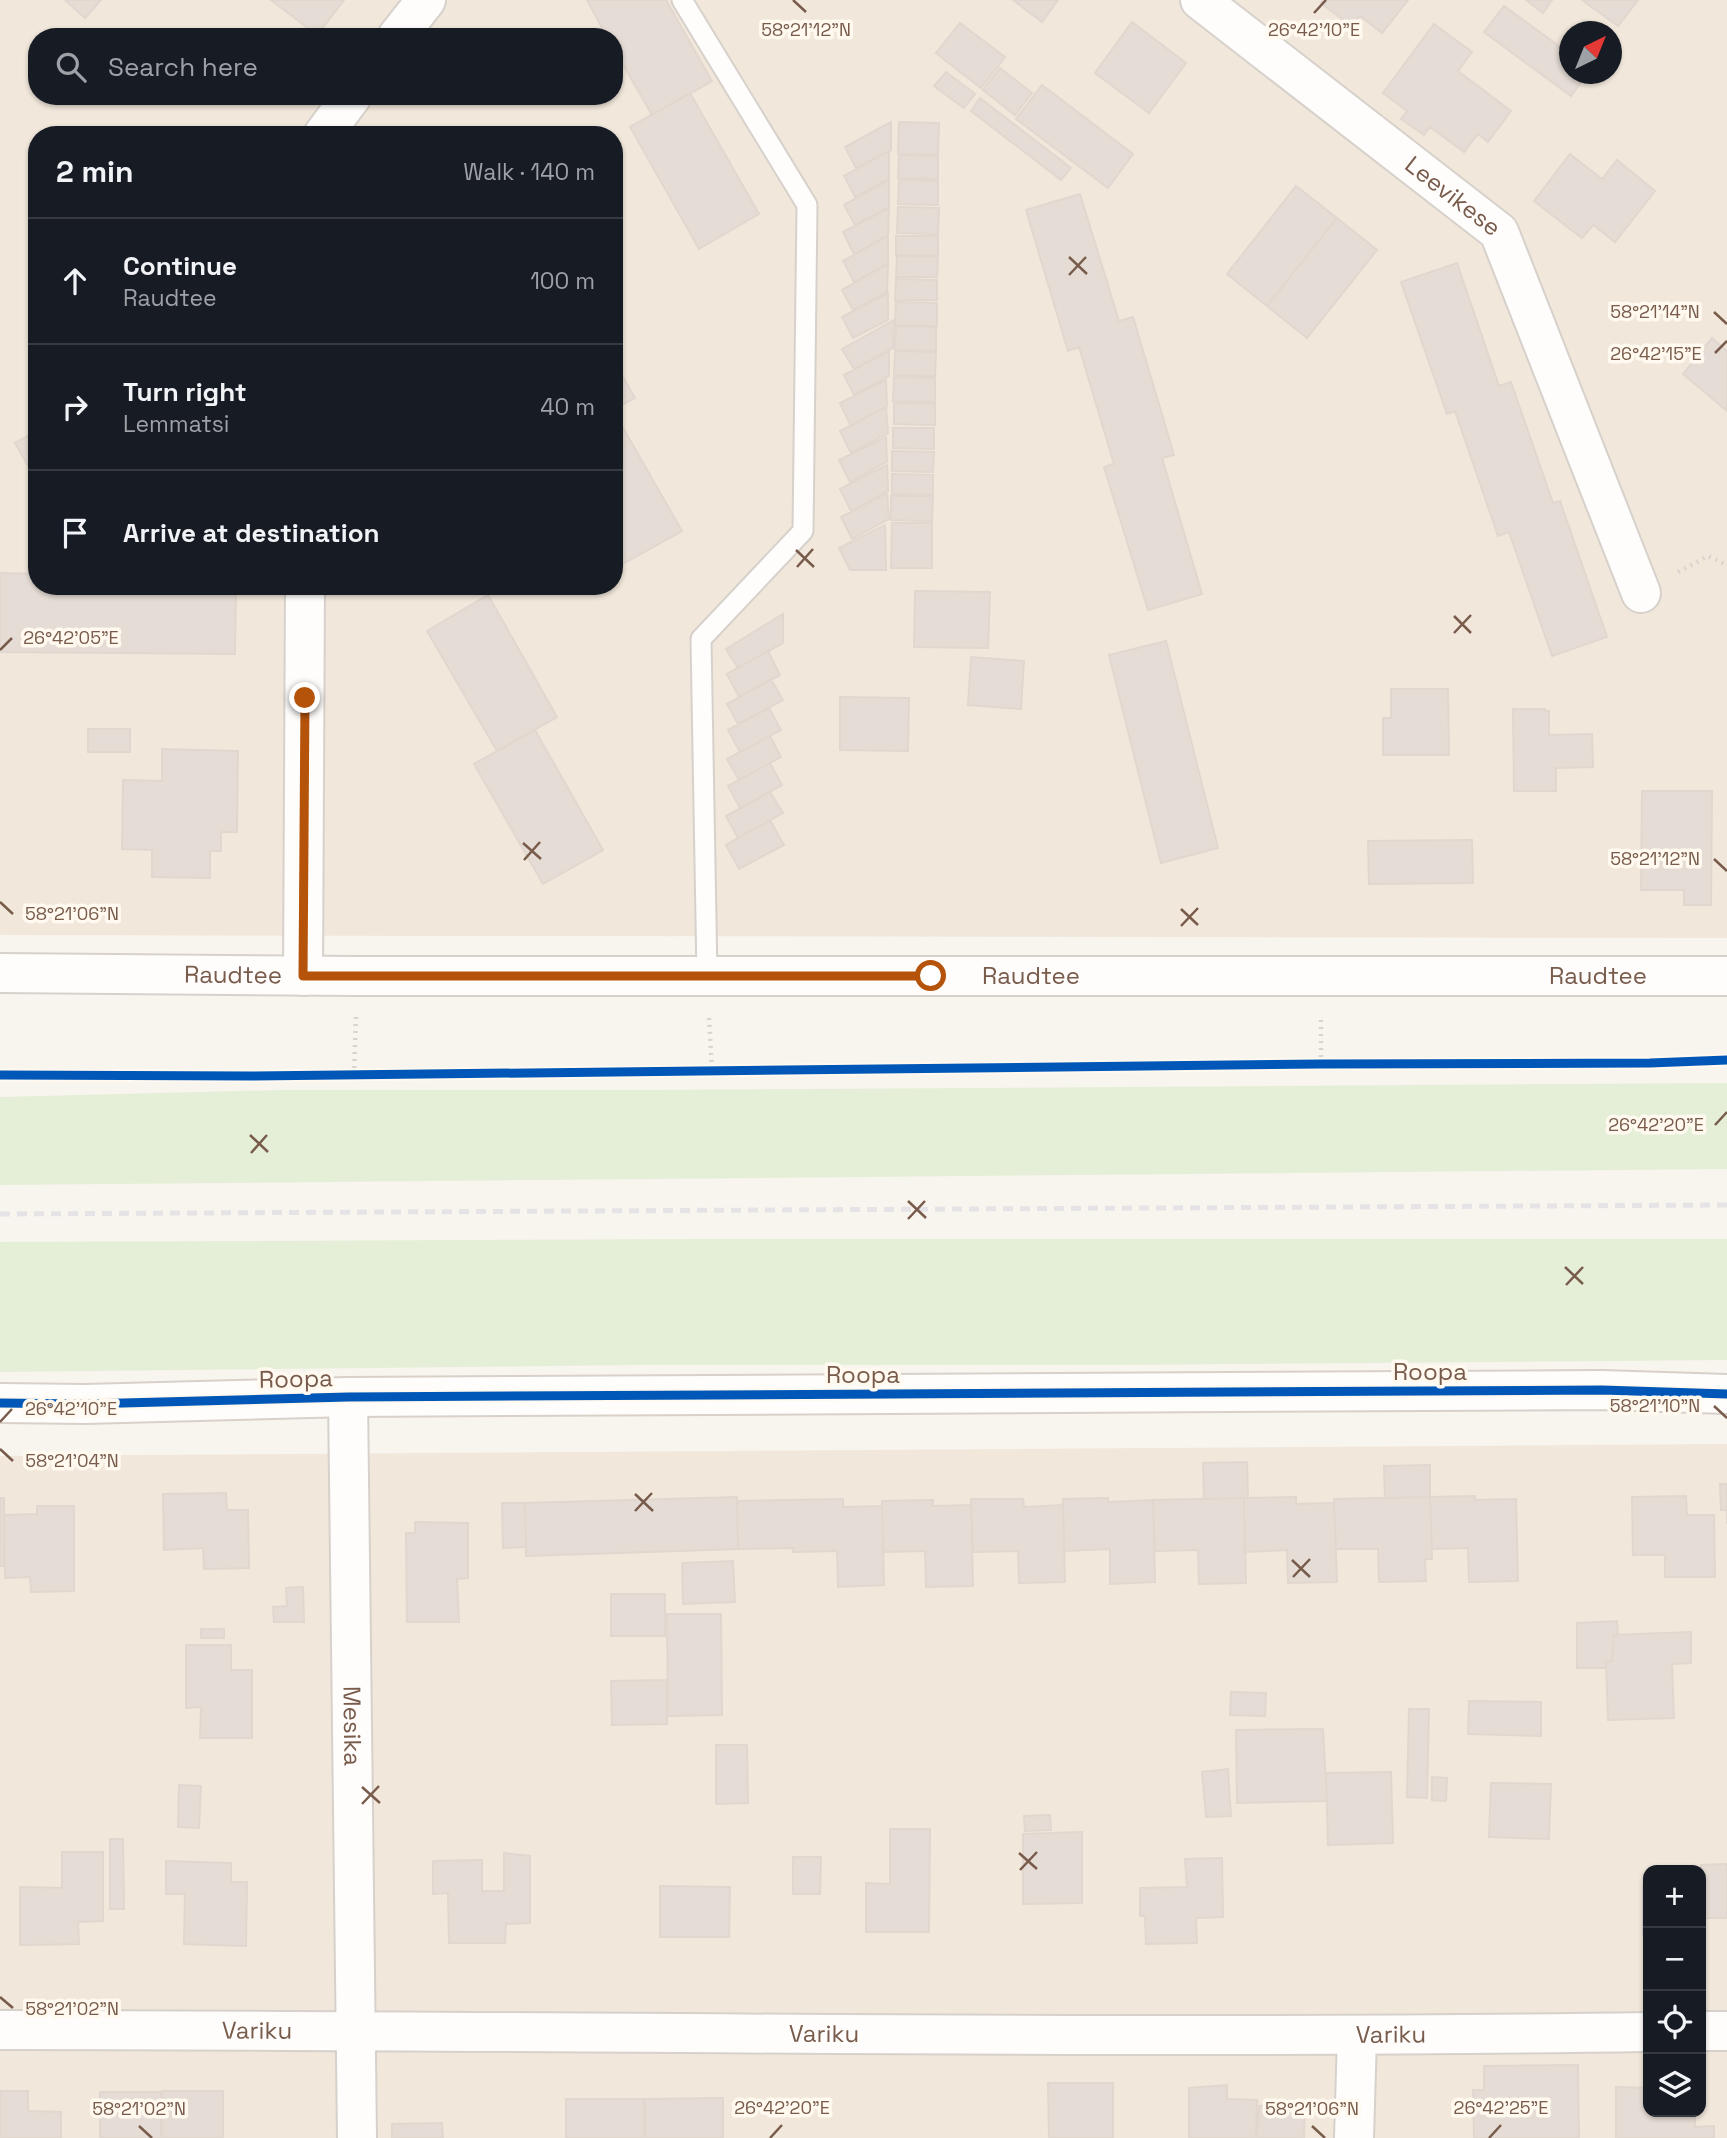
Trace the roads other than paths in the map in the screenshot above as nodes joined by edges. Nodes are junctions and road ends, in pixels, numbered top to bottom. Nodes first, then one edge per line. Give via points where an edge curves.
1 (426, 0) edge
2 (682, 0) edge
3 (1200, 0) edge
4 (404, 28) edge
5 (345, 105) edge
6 (330, 126) edge
7 (1641, 593) road end
8 (305, 595) edge
9 (0, 973) edge
10 (303, 976) junction
11 (707, 976) junction
12 (1727, 976) edge
13 (1727, 1394) edge
14 (348, 1397) junction
15 (0, 1403) edge
16 (0, 2030) edge
17 (355, 2030) junction
18 (1706, 2031) edge
19 (1727, 2031) edge
20 (1643, 2032) edge
21 (1357, 2036) junction
22 (356, 2138) edge
23 (1354, 2138) edge

1 - 4 street
2 - 11 lane via 807,205 803,531 701,639
3 - 7 street, Leevikese via 1499,232
5 - 6 street
8 - 10 street
9 - 10 street, Raudtee
10 - 11 street, Raudtee
11 - 12 street, Raudtee
13 - 14 street, Roopa via 1602,1390
14 - 15 street, Roopa
14 - 17 street, Mesika
16 - 17 street, Variku
17 - 21 street, Variku
17 - 22 street, Mesika
18 - 19 street
20 - 21 street, Variku
21 - 23 street

